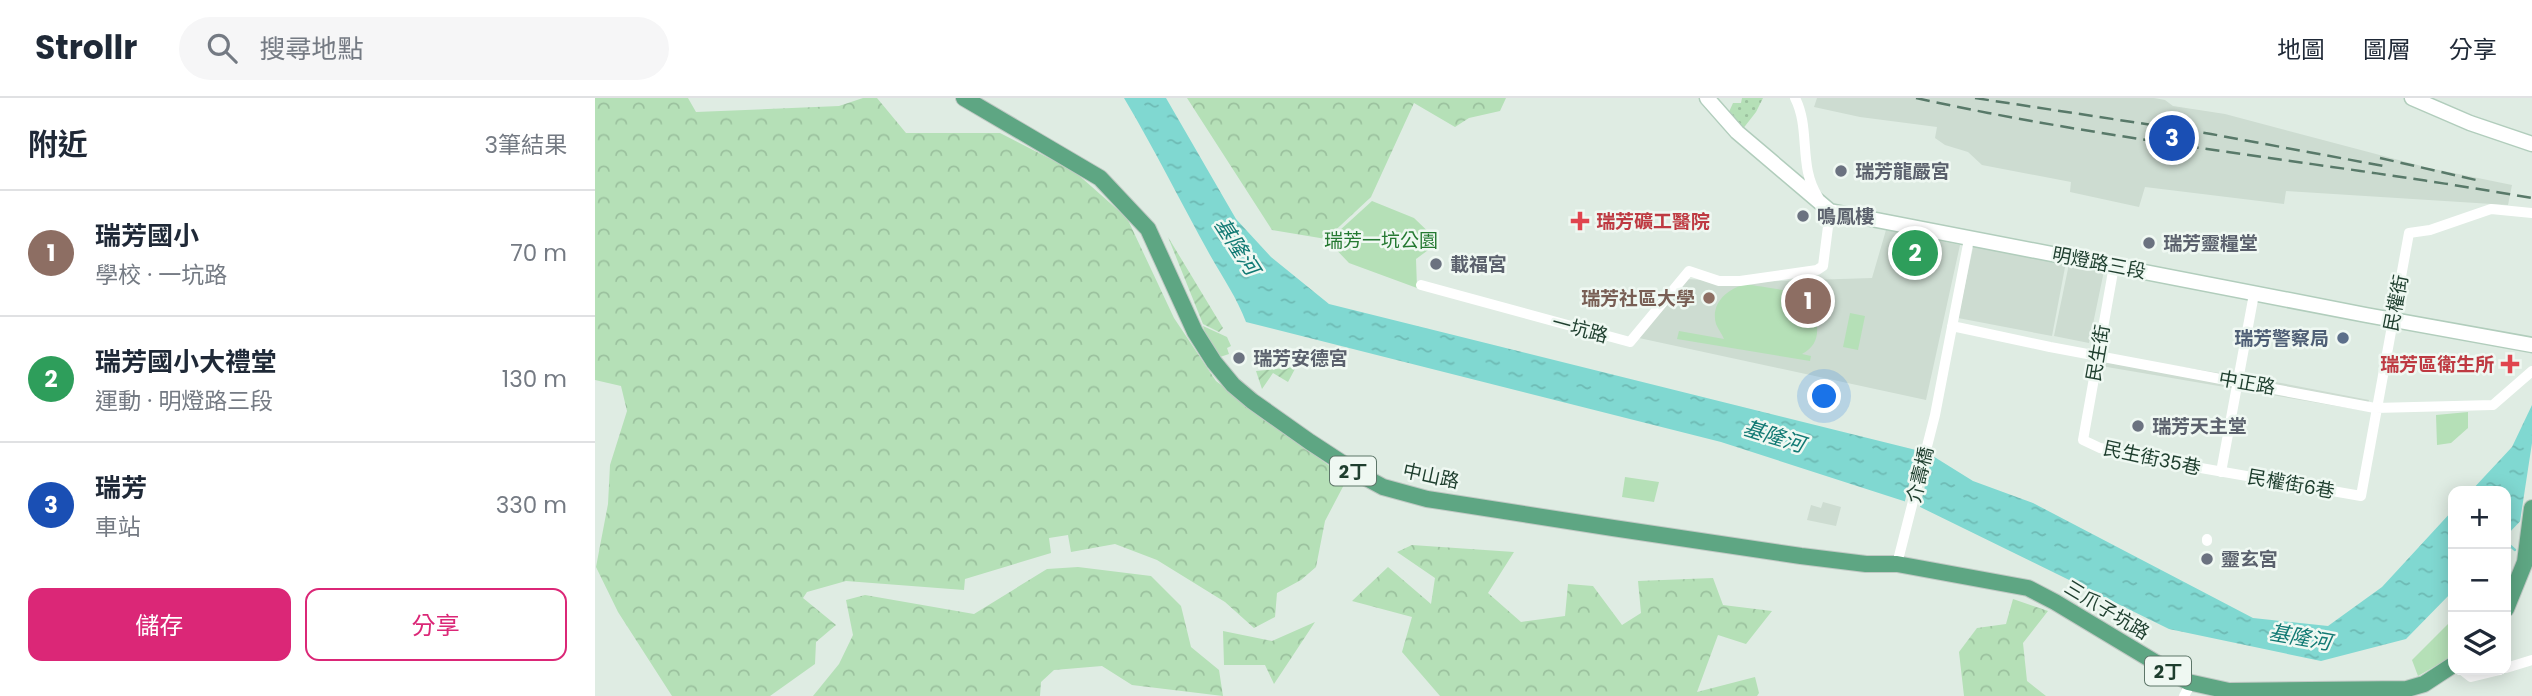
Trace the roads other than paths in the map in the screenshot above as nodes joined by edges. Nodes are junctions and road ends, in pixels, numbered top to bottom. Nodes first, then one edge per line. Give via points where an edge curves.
1 (964, 98) edge
2 (1707, 98) edge
3 (1795, 98) edge
4 (2412, 98) edge
5 (2532, 144) edge
6 (1830, 211) junction
7 (2532, 213) edge
8 (1969, 239) junction
9 (2114, 266) junction
10 (1420, 285) dead end
11 (2254, 294) junction
12 (2393, 320) junction
13 (1952, 326) junction
14 (2532, 345) edge
15 (2097, 356) junction
16 (2532, 371) edge
17 (2239, 382) junction
18 (2375, 408) junction
19 (2083, 440) joint
20 (2221, 472) junction
21 (2361, 496) joint
22 (2532, 508) edge
23 (2528, 563) edge
24 (1897, 564) junction
25 (2511, 599) edge
26 (2532, 660) edge
27 (2511, 666) edge
28 (2448, 669) edge
29 (2188, 689) edge

1 - 24 main road, 中山路 / 2丁 via 1100,178 1148,229 1195,332 1233,385 1310,442 1383,487 1427,499 1613,528 1801,556
2 - 6 street, 明燈路三段 via 1737,132
3 - 6 street via 1809,183
4 - 5 street
6 - 8 street, 明燈路三段
6 - 10 street, 一坑路 via 1823,266 1818,270 1740,281 1719,281 1689,271 1630,342
7 - 12 street, 民權街 via 2491,209 2409,233
8 - 9 street, 明燈路三段
8 - 13 street
9 - 11 street, 明燈路三段
9 - 15 street, 民生街
11 - 12 street, 明燈路三段
11 - 17 street
12 - 14 street, 明燈路三段
12 - 18 street, 民權街
13 - 15 street, 中正路
13 - 24 street, 介壽橋
15 - 17 street, 中正路
15 - 19 street, 民生街
16 - 18 street, 中正路 via 2493,405
17 - 18 street, 中正路
17 - 20 street
18 - 21 street, 民權街
19 - 20 street, 民生街35巷 via 2100,448
20 - 21 street, 民權街6巷
22 - 23 main road
23 - 25 main road
24 - 29 main road, 三爪子坑路 / 2丁 via 2028,588
26 - 27 street
28 - 29 main road, 三爪子坑路 / 2丁 via 2407,690

